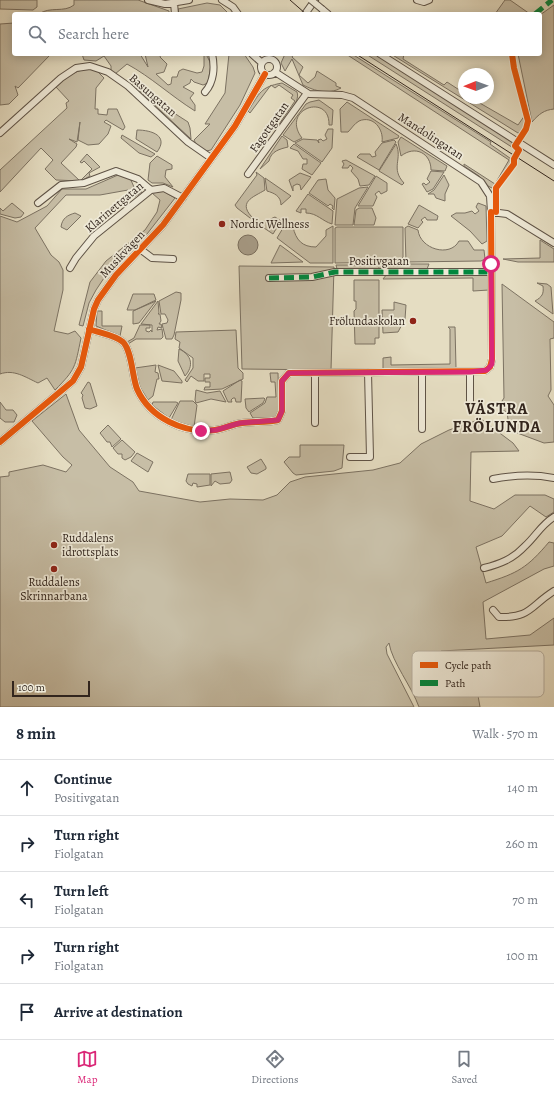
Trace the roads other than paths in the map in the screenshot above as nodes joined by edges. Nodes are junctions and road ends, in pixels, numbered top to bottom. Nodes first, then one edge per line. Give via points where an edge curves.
1 (148, 0) edge
2 (189, 0) edge
3 (222, 0) edge
4 (311, 0) edge
5 (315, 0) edge
6 (417, 0) edge
7 (429, 0) edge
8 (230, 2) edge
9 (174, 3) junction
10 (175, 12) edge
11 (237, 12) edge
12 (306, 12) edge
13 (326, 12) edge
14 (212, 56) edge
15 (254, 56) edge
16 (383, 56) edge
17 (274, 57) edge
18 (262, 63) junction
19 (275, 72) junction
20 (265, 74) junction
21 (205, 92) dead end
22 (306, 93) junction
23 (0, 133) edge
24 (211, 158) junction
25 (554, 166) edge
26 (248, 174) dead end
27 (151, 190) junction
28 (182, 198) junction
29 (38, 202) dead end
30 (491, 212) junction
31 (554, 243) edge
32 (140, 249) junction
33 (174, 259) dead end
34 (70, 268) dead end
35 (491, 272) junction
36 (269, 278) dead end
37 (89, 329) junction
38 (368, 372) junction
39 (422, 372) junction
40 (470, 372) junction
41 (315, 373) junction
42 (470, 405) dead end
43 (315, 423) dead end
44 (422, 429) dead end
45 (0, 442) edge
46 (350, 457) dead end
47 (554, 478) edge
48 (493, 479) dead end
49 (554, 517) edge
50 (484, 568) dead end
51 (554, 591) edge
52 (493, 610) dead end

1 - 9 street via 165,4
2 - 9 street
3 - 8 street
4 - 13 street, bridge
5 - 12 street
6 - 7 street
8 - 11 street
9 - 10 street
14 - 21 street via 212,80
15 - 18 street
16 - 25 street
17 - 18 street
17 - 19 street via 277,66
18 - 20 street via 261,68
19 - 20 street
19 - 22 street, Mandolingatan
20 - 24 street, Musikvägen via 235,126
22 - 26 street, Fagottgatan
22 - 30 street, Mandolingatan via 353,98 472,175 488,191
23 - 24 street, Basungatan via 61,78 76,68 90,66 108,72 128,86 188,142
24 - 28 street, Musikvägen
27 - 28 street, Klarinettgatan via 164,188
27 - 29 street via 138,179 116,171 84,184 61,185
27 - 34 street, Klarinettgatan via 94,236
28 - 32 street, Musikvägen via 157,233
30 - 31 street via 508,214
30 - 35 street
32 - 33 street via 152,258
32 - 37 street, Musikvägen via 98,300
35 - 36 street, Positivgatan via 335,272 312,277
35 - 40 street via 492,359 490,367 485,371
37 - 41 street via 119,339 125,344 130,354 133,379 141,396 163,418 189,430 216,430 240,423 278,420 282,411 282,381 285,376 289,373
37 - 45 street, Musikvägen via 81,367 73,381
38 - 39 street
38 - 41 street
38 - 46 street via 370,457
39 - 40 street
39 - 44 street
40 - 42 street
41 - 43 street
47 - 48 street via 512,475
49 - 50 street via 541,527 521,551 505,562
51 - 52 street via 525,614 499,617

